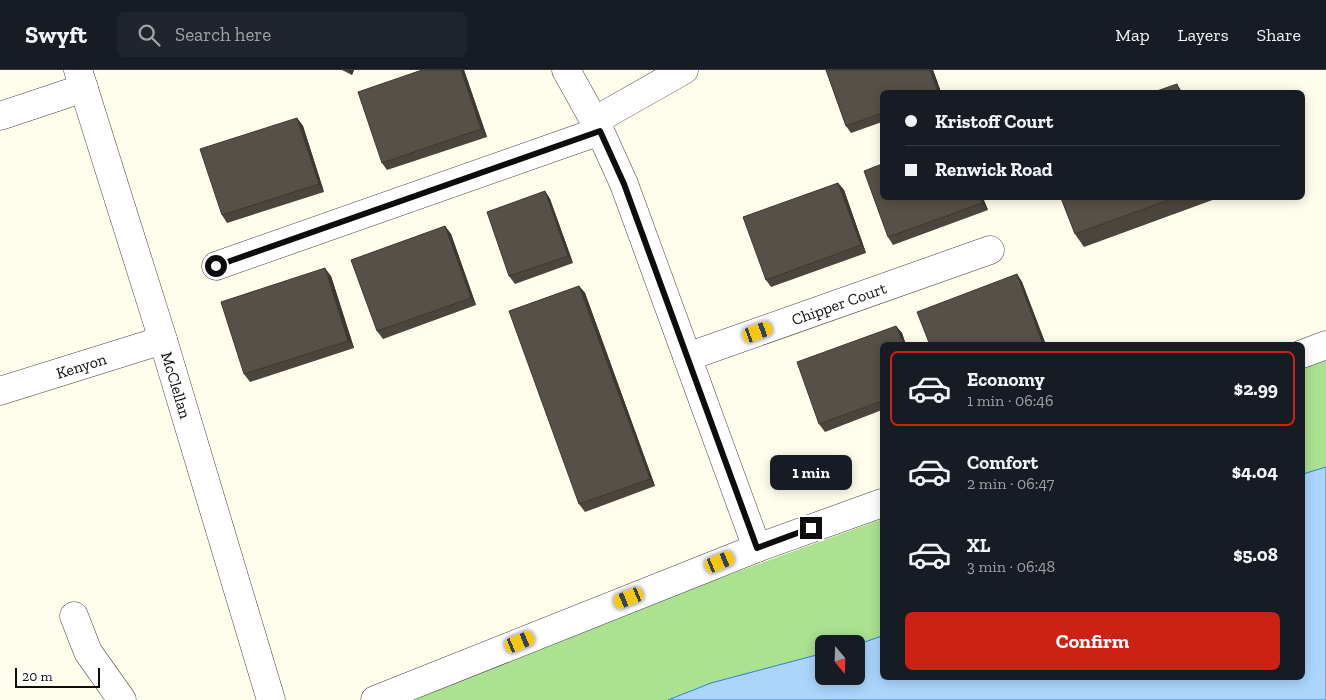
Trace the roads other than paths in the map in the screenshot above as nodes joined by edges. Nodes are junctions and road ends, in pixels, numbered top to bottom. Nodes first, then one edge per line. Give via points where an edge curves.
1 (566, 70) edge
2 (684, 70) edge
3 (81, 79) edge
4 (0, 116) edge
5 (597, 126) junction
6 (990, 250) dead end
7 (216, 266) dead end
8 (163, 340) junction
9 (1326, 345) edge
10 (1305, 353) edge
11 (687, 357) junction
12 (0, 391) edge
13 (880, 504) edge
14 (757, 548) junction
15 (74, 616) dead end
16 (122, 700) edge
17 (271, 700) edge
18 (375, 700) edge

1 - 5 street
2 - 5 street
3 - 4 street
3 - 8 street, McClellan
5 - 7 street
5 - 11 street via 624,184
6 - 11 street, Chipper Court
8 - 12 street, Kenyon
8 - 17 street, McClellan
9 - 10 street
11 - 14 street
13 - 14 street
14 - 18 street
15 - 16 street via 88,652

